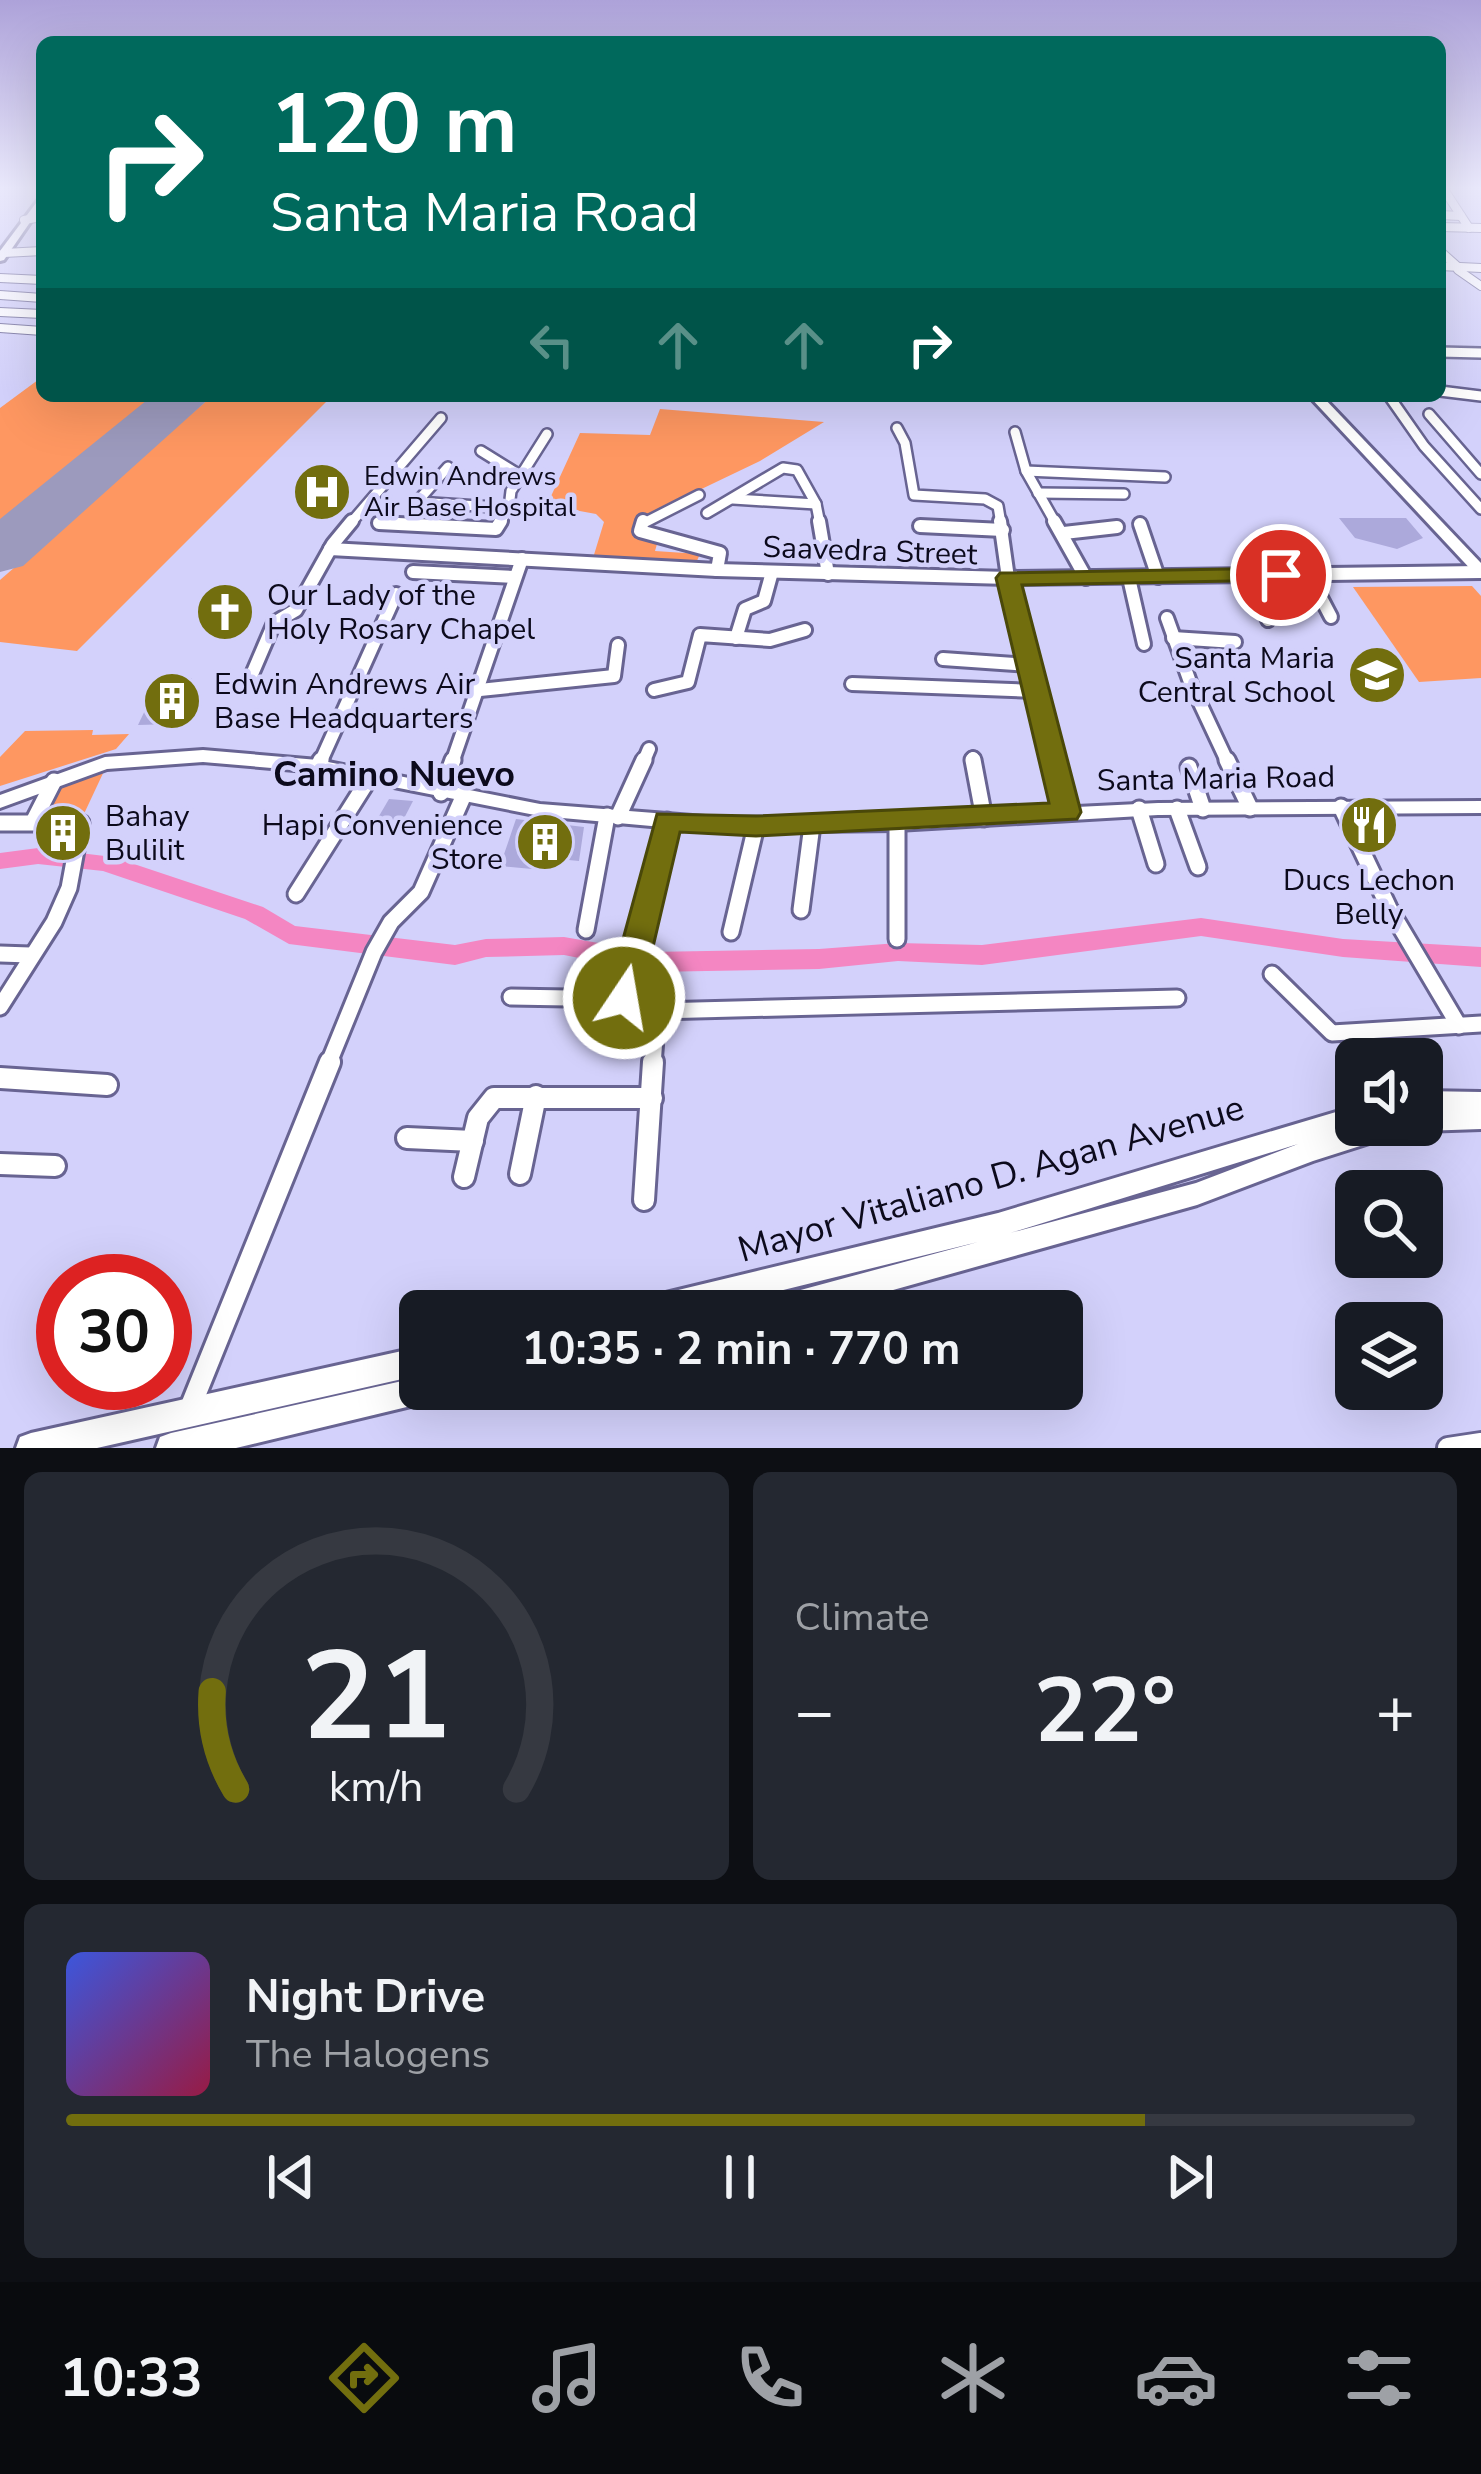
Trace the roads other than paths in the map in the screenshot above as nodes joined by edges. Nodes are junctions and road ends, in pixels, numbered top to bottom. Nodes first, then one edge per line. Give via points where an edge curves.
1 (1446, 257) edge
2 (1446, 266) edge
3 (1456, 267) junction
4 (1481, 268) edge
5 (0, 278) edge
6 (36, 280) edge
7 (1481, 286) edge
8 (0, 296) edge
9 (36, 298) edge
10 (0, 312) edge
11 (36, 314) edge
12 (0, 328) edge
13 (36, 331) edge
14 (1446, 352) edge
15 (1481, 353) edge
16 (1446, 392) edge
17 (1481, 396) edge
18 (1321, 402) edge
19 (1393, 402) edge
20 (1429, 414) dead end
21 (441, 418) dead end
22 (897, 428) dead end
23 (1015, 433) dead end
24 (547, 434) dead end
25 (481, 452) dead end
26 (448, 467) dead end
27 (1026, 471) junction
28 (1481, 474) edge
29 (523, 477) junction
30 (1165, 477) dead end
31 (477, 486) dead end
32 (1038, 493) junction
33 (1124, 494) dead end
34 (698, 495) dead end
35 (946, 497) junction
36 (733, 499) junction
37 (816, 504) junction
38 (473, 506) junction
39 (508, 508) junction
40 (1481, 508) edge
41 (707, 513) dead end
42 (380, 523) dead end
43 (1140, 524) dead end
44 (920, 526) dead end
45 (950, 527) junction
46 (1118, 527) dead end
47 (485, 530) junction
48 (1003, 530) junction
49 (1064, 533) junction
50 (330, 549) junction
51 (472, 556) junction
52 (522, 559) junction
53 (717, 570) junction
54 (413, 572) dead end
55 (772, 572) junction
56 (1481, 572) edge
57 (828, 574) junction
58 (1309, 575) junction
59 (1252, 576) junction
60 (514, 577) junction
61 (1158, 577) junction
62 (1008, 578) junction
63 (1086, 578) junction
64 (1129, 578) junction
65 (396, 594) dead end
66 (1167, 617) dead end
67 (1331, 617) dead end
68 (1268, 620) dead end
69 (806, 630) dead end
70 (736, 638) junction
71 (1173, 638) junction
72 (1235, 642) dead end
73 (1144, 644) dead end
74 (618, 645) dead end
75 (943, 658) dead end
76 (1028, 664) junction
77 (250, 679) dead end
78 (852, 684) dead end
79 (480, 690) junction
80 (653, 690) dead end
81 (1035, 692) junction
82 (649, 748) dead end
83 (973, 758) dead end
84 (318, 766) junction
85 (1189, 767) dead end
86 (370, 777) junction
87 (54, 781) junction
88 (441, 793) junction
89 (463, 797) junction
90 (0, 802) edge
91 (1341, 807) junction
92 (1177, 808) junction
93 (1250, 808) junction
94 (1481, 808) edge
95 (1139, 809) junction
96 (1203, 809) junction
97 (1066, 812) junction
98 (612, 817) junction
99 (984, 818) junction
100 (667, 821) junction
101 (33, 822) junction
102 (897, 823) junction
103 (0, 824) edge
104 (812, 825) junction
105 (756, 826) junction
106 (1156, 864) dead end
107 (1198, 867) dead end
108 (296, 894) dead end
109 (801, 910) dead end
110 (586, 930) dead end
111 (731, 932) dead end
112 (897, 939) dead end
113 (0, 954) edge
114 (31, 955) junction
115 (1272, 974) dead end
116 (511, 997) dead end
117 (624, 998) junction
118 (1177, 998) dead end
119 (1, 1004) edge
120 (657, 1010) junction
121 (1481, 1024) edge
122 (1459, 1026) junction
123 (0, 1078) edge
124 (106, 1084) dead end
125 (536, 1096) junction
126 (652, 1098) junction
127 (1443, 1105) edge
128 (1479, 1111) edge
129 (1443, 1117) edge
130 (1335, 1125) edge
131 (407, 1138) dead end
132 (1335, 1140) edge
133 (473, 1141) junction
134 (0, 1164) edge
135 (1243, 1164) junction
136 (55, 1166) dead end
137 (520, 1174) dead end
138 (464, 1178) dead end
139 (644, 1199) dead end
140 (819, 1290) edge
141 (399, 1374) edge
142 (381, 1385) junction
143 (399, 1386) edge
144 (188, 1414) junction
145 (1481, 1443) edge
146 (178, 1446) edge
147 (31, 1448) edge
148 (1448, 1448) edge

1 - 3 street
2 - 3 street
3 - 4 street
3 - 7 street
5 - 6 street
8 - 9 street
10 - 11 street
12 - 13 street
14 - 15 street
16 - 17 street
18 - 56 main road
19 - 40 street
20 - 28 street
21 - 50 street
22 - 35 street via 913,493
23 - 27 street
24 - 29 street
25 - 29 street
26 - 38 street via 417,502
27 - 30 street
27 - 32 street
29 - 39 street
31 - 38 street
32 - 33 street
32 - 49 street
34 - 53 street via 644,520 640,531 721,553
35 - 45 street
35 - 48 street via 992,502
36 - 37 street
36 - 37 street via 793,468
36 - 41 street
37 - 57 street
38 - 39 street
39 - 47 street via 501,526
42 - 47 street
43 - 61 street
44 - 45 street
45 - 48 street
46 - 49 street
47 - 51 street
48 - 62 street
49 - 63 street
50 - 51 street, Saavedra Street
50 - 77 street via 296,610 274,623
51 - 52 street, Saavedra Street
52 - 53 street, Saavedra Street
52 - 60 street
53 - 55 street, Saavedra Street
54 - 60 street
55 - 57 street, Saavedra Street
55 - 70 street via 764,601 745,609
56 - 58 street, Saavedra Street
57 - 62 street, Saavedra Street
58 - 59 street, Saavedra Street
58 - 67 street
59 - 61 street, Saavedra Street
59 - 68 street
60 - 79 street
61 - 64 street, Saavedra Street
62 - 63 street, Saavedra Street
62 - 76 street
63 - 64 street, Saavedra Street
64 - 73 street
65 - 84 street
66 - 71 street
69 - 70 street
70 - 80 street via 697,637 688,682
71 - 72 street
71 - 93 street
74 - 79 street via 614,676
75 - 76 street
76 - 81 street
78 - 81 street
79 - 88 street
81 - 97 street
82 - 98 street
83 - 99 street
84 - 86 main road, Santa Maria Road
84 - 87 main road, Santa Maria Road via 125,759
85 - 96 street
86 - 88 main road, Santa Maria Road
86 - 108 street
87 - 90 main road, Santa Maria Road
87 - 101 street
88 - 89 main road, Santa Maria Road
89 - 98 main road, Santa Maria Road
89 - 144 street via 421,892 374,952
91 - 93 main road, Santa Maria Road
91 - 94 main road, Santa Maria Road
91 - 122 street
92 - 95 main road, Santa Maria Road
92 - 96 main road, Santa Maria Road
92 - 107 street
93 - 96 main road, Santa Maria Road
95 - 97 main road, Santa Maria Road
95 - 106 street
97 - 99 main road, Santa Maria Road
98 - 100 main road, Santa Maria Road
98 - 110 street
99 - 102 main road, Santa Maria Road
100 - 105 main road, Santa Maria Road
100 - 117 street
101 - 103 street
101 - 114 street via 81,823 69,888
102 - 104 main road, Santa Maria Road
102 - 112 street
104 - 105 main road, Santa Maria Road
104 - 109 street
105 - 111 street
113 - 114 street
114 - 119 street
115 - 122 street via 1332,1033
116 - 117 street
117 - 120 street
118 - 120 street
120 - 126 street
121 - 122 street
123 - 124 street
125 - 126 street
125 - 133 street via 494,1099
125 - 137 street
126 - 139 street
127 - 128 main road
128 - 129 main road
130 - 135 main road, Mayor Vitaliano D. Agan Avenue
131 - 133 street
132 - 135 main road, Mayor Vitaliano D. Agan Avenue
133 - 138 street
134 - 136 street
135 - 140 main road, Mayor Vitaliano D. Agan Avenue via 1197,1194
141 - 142 main road
142 - 143 main road
142 - 144 main road
142 - 146 main road
144 - 146 main road
144 - 147 main road
145 - 148 street

